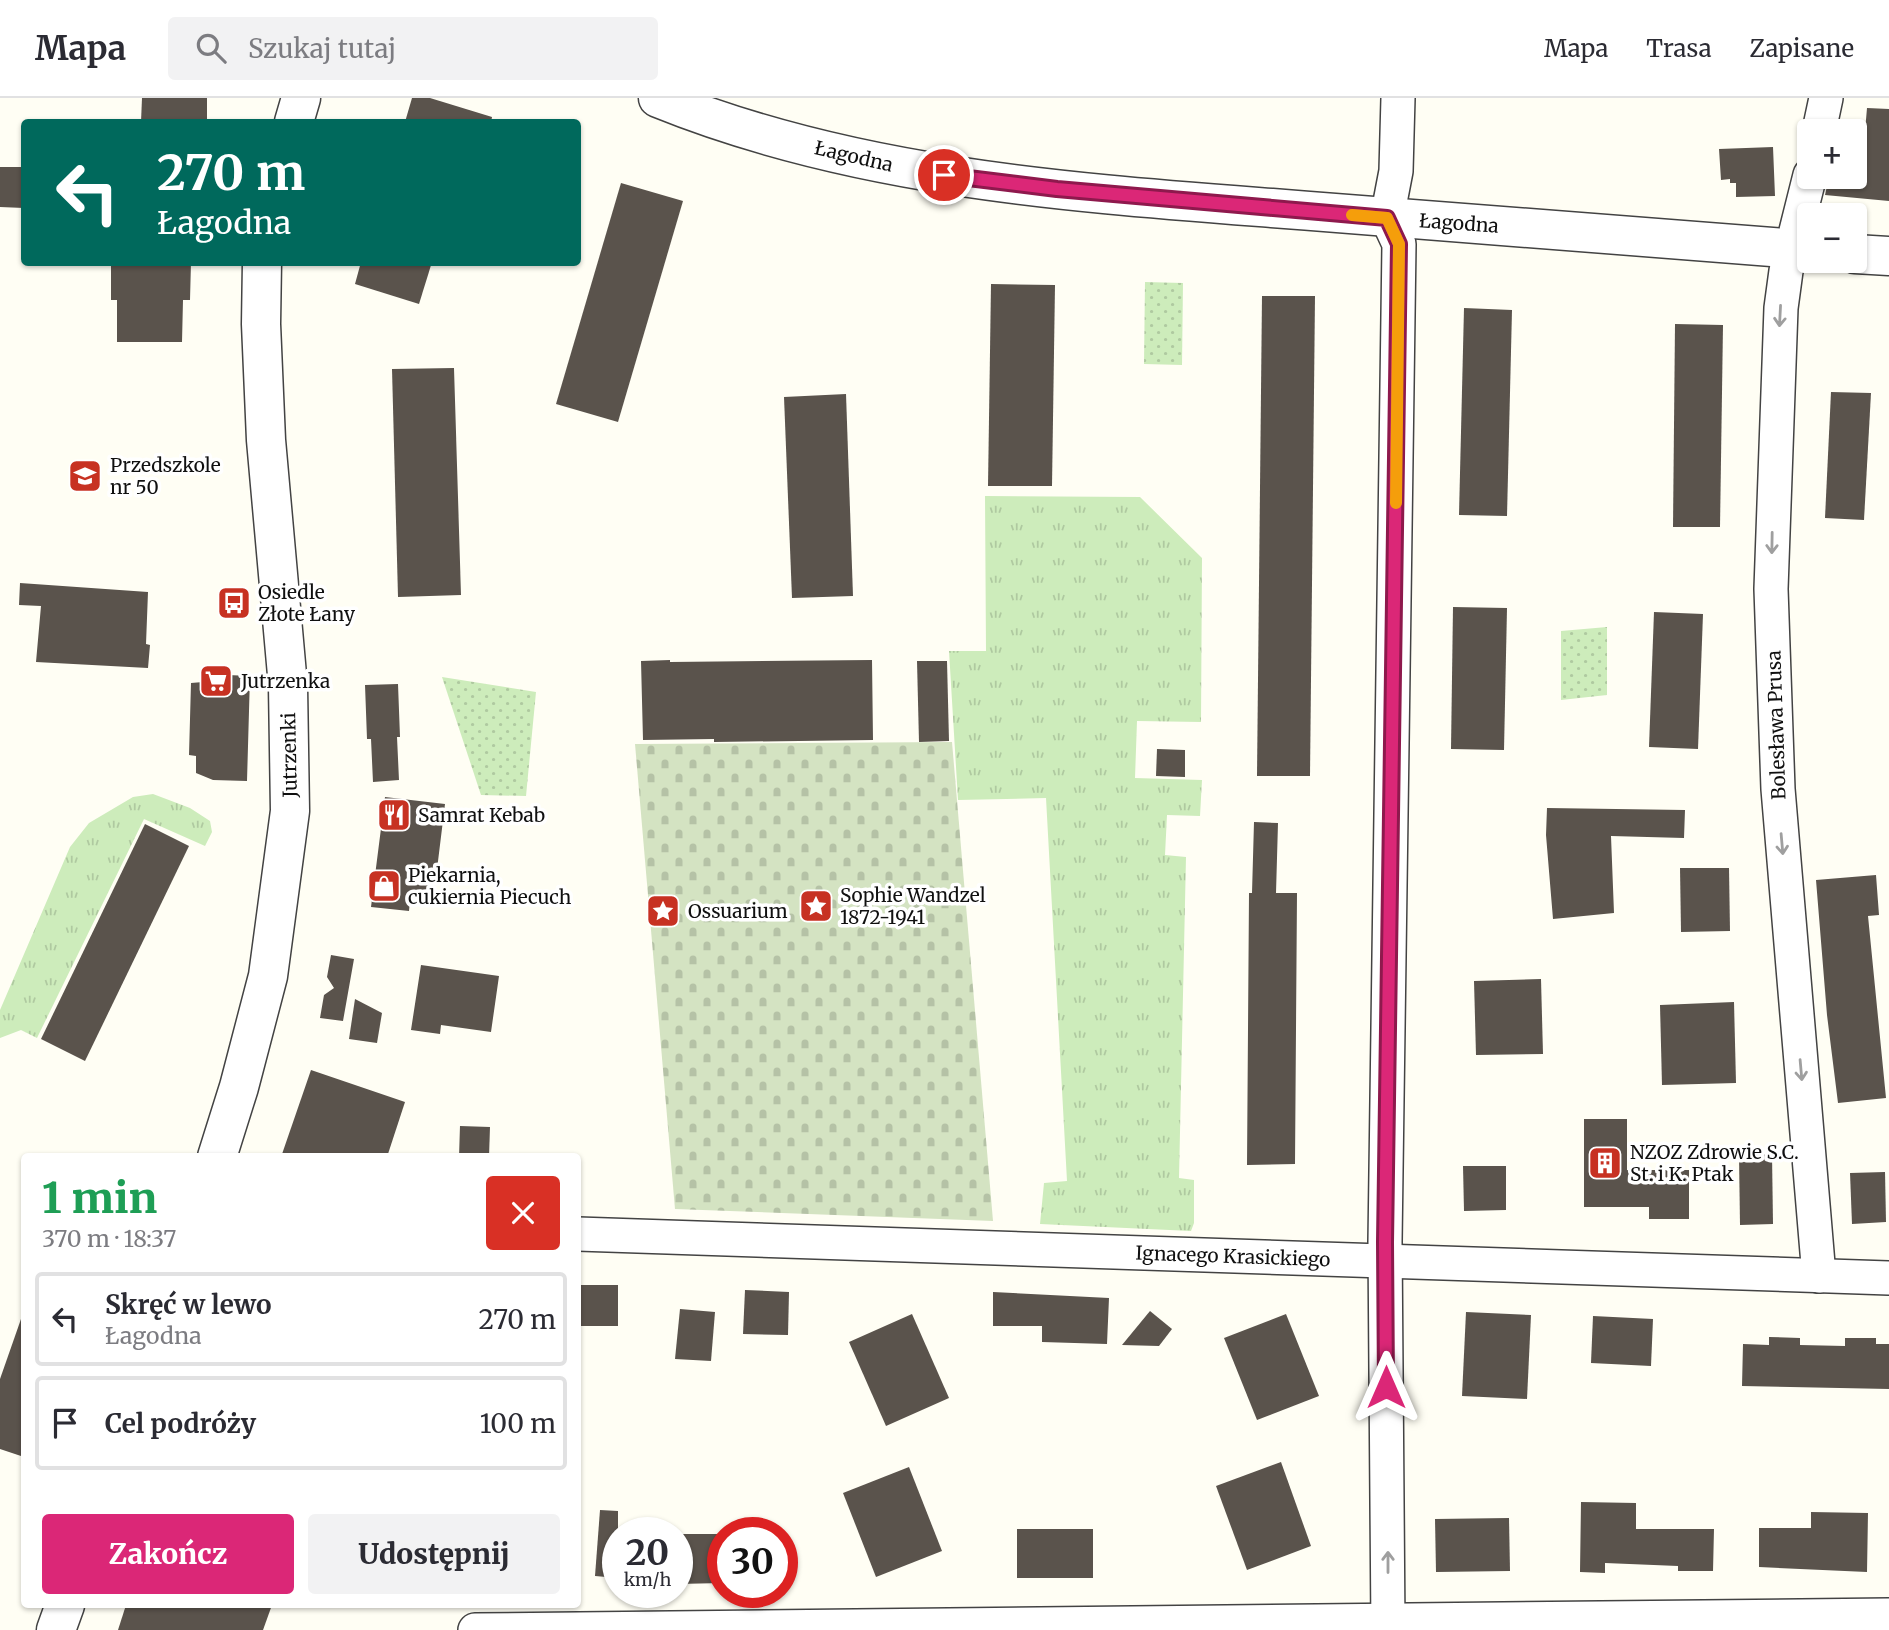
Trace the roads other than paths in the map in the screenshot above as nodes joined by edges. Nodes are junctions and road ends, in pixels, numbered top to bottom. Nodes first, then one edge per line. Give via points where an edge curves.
1 (301, 98) edge
2 (658, 98) edge
3 (1398, 98) edge
4 (1826, 98) edge
5 (295, 119) edge
6 (1822, 119) edge
7 (1387, 218) junction
8 (1797, 249) edge
9 (1867, 255) edge
10 (1889, 256) edge
11 (1797, 258) edge
12 (262, 266) edge
13 (218, 1153) edge
14 (581, 1234) edge
15 (1385, 1260) junction
16 (1819, 1276) junction
17 (1889, 1278) edge
18 (64, 1608) edge
19 (1889, 1615) edge
20 (1388, 1625) edge
21 (56, 1630) edge
22 (475, 1630) edge

1 - 5 street
2 - 7 street, Łagodna via 773,137 962,178
3 - 7 street via 1396,171
4 - 6 street
7 - 8 street, Łagodna
7 - 15 street via 1399,244 1399,280
9 - 10 street
11 -> 16 street, Bolesława Prusa via 1780,307 1771,589 1779,805
12 - 13 street, Jutrzenki via 266,440 288,686 290,811 268,976
14 - 15 street, Ignacego Krasickiego
15 - 16 street, Ignacego Krasickiego
20 -> 15 street
16 - 17 street, Ignacego Krasickiego
18 - 21 street
19 - 20 street
20 - 22 street

